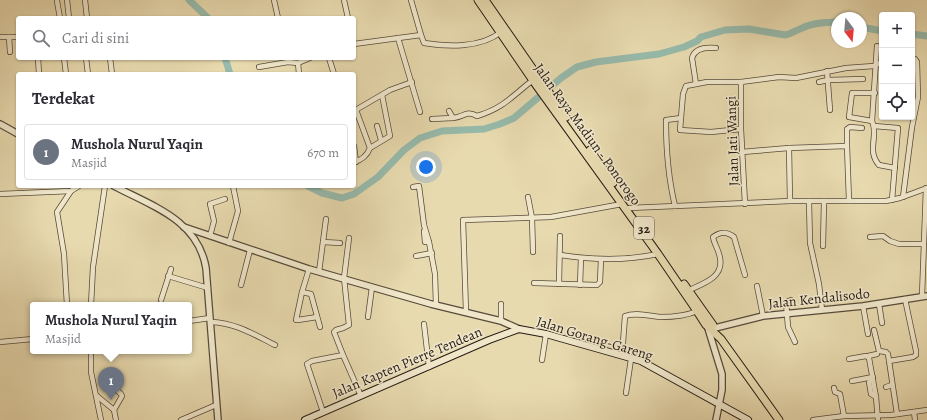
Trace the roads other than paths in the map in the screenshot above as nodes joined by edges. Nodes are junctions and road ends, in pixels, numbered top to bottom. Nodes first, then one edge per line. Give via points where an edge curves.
1 (67, 0) edge
2 (85, 0) edge
3 (274, 0) edge
4 (344, 0) edge
5 (411, 0) edge
6 (478, 0) edge
7 (485, 0) edge
8 (57, 1) dead end
9 (60, 16) edge
10 (69, 16) edge
11 (87, 16) edge
12 (278, 16) edge
13 (348, 16) edge
14 (501, 32) junction
15 (421, 35) junction
16 (0, 37) edge
17 (9, 37) junction
18 (16, 37) edge
19 (398, 38) junction
20 (356, 44) edge
21 (877, 46) dead end
22 (716, 48) dead end
23 (517, 51) junction
24 (10, 52) dead end
25 (38, 60) edge
26 (64, 60) edge
27 (86, 60) edge
28 (110, 60) edge
29 (306, 60) edge
30 (330, 60) edge
31 (915, 60) edge
32 (298, 64) junction
33 (877, 66) junction
34 (258, 67) dead end
35 (828, 71) junction
36 (40, 72) edge
37 (66, 72) edge
38 (88, 72) edge
39 (112, 72) edge
40 (299, 72) edge
41 (333, 72) edge
42 (863, 79) dead end
43 (828, 80) junction
44 (412, 82) junction
45 (533, 82) junction
46 (741, 82) junction
47 (819, 82) dead end
48 (696, 84) junction
49 (875, 93) junction
50 (382, 95) junction
51 (356, 109) edge
52 (830, 110) dead end
53 (449, 111) dead end
54 (420, 112) dead end
55 (356, 113) edge
56 (453, 118) junction
57 (681, 118) junction
58 (432, 119) dead end
59 (0, 124) edge
60 (873, 124) junction
61 (377, 126) dead end
62 (862, 128) dead end
63 (741, 129) junction
64 (16, 133) edge
65 (381, 140) junction
66 (847, 146) junction
67 (370, 148) junction
68 (789, 148) junction
69 (588, 151) junction
70 (742, 152) junction
71 (356, 162) edge
72 (895, 168) junction
73 (413, 187) dead end
74 (76, 188) edge
75 (106, 188) edge
76 (118, 188) edge
77 (233, 188) edge
78 (926, 188) edge
79 (71, 191) junction
80 (0, 194) edge
81 (528, 197) dead end
82 (903, 197) junction
83 (225, 199) dead end
84 (892, 200) junction
85 (790, 201) junction
86 (809, 201) junction
87 (824, 201) junction
88 (849, 201) junction
89 (622, 204) junction
90 (745, 204) junction
91 (674, 206) junction
92 (629, 208) junction
93 (532, 218) junction
94 (326, 219) dead end
95 (184, 227) junction
96 (210, 236) junction
97 (560, 236) dead end
98 (870, 237) dead end
99 (348, 238) dead end
100 (323, 242) junction
101 (230, 243) junction
102 (340, 243) dead end
103 (923, 244) junction
104 (823, 246) dead end
105 (250, 250) junction
106 (533, 252) dead end
107 (432, 253) junction
108 (658, 254) junction
109 (560, 255) junction
110 (416, 256) dead end
111 (581, 258) junction
112 (601, 259) junction
113 (171, 269) dead end
114 (308, 269) junction
115 (319, 272) junction
116 (745, 275) dead end
117 (168, 276) junction
118 (344, 278) junction
119 (534, 283) dead end
120 (241, 284) dead end
121 (559, 284) junction
122 (580, 285) junction
123 (758, 286) dead end
124 (372, 287) junction
125 (208, 288) junction
126 (302, 292) junction
127 (686, 292) junction
128 (924, 296) edge
129 (905, 299) junction
130 (161, 300) dead end
131 (791, 300) dead end
132 (67, 302) edge
133 (91, 302) edge
134 (500, 304) dead end
135 (879, 304) junction
136 (436, 305) junction
137 (863, 306) junction
138 (822, 310) junction
139 (697, 311) junction
140 (466, 312) junction
141 (787, 314) junction
142 (763, 316) junction
143 (317, 317) junction
144 (368, 317) dead end
145 (210, 320) junction
146 (192, 321) edge
147 (501, 321) junction
148 (882, 323) dead end
149 (424, 324) dead end
150 (706, 325) junction
151 (320, 327) dead end
152 (715, 328) junction
153 (519, 329) junction
154 (874, 330) dead end
155 (546, 334) junction
156 (868, 334) dead end
157 (30, 339) edge
158 (721, 339) junction
159 (0, 342) edge
160 (795, 342) dead end
161 (275, 345) dead end
162 (91, 354) edge
163 (877, 354) dead end
164 (343, 355) junction
165 (622, 356) junction
166 (868, 356) junction
167 (632, 359) junction
168 (849, 359) dead end
169 (542, 360) dead end
170 (889, 361) junction
171 (429, 367) junction
172 (873, 378) junction
173 (852, 381) dead end
174 (892, 385) junction
175 (112, 386) dead end
176 (886, 387) dead end
177 (834, 388) dead end
178 (626, 392) dead end
179 (97, 396) junction
180 (361, 396) junction
181 (719, 404) junction
182 (216, 405) junction
183 (114, 410) junction
184 (927, 410) edge
185 (323, 412) junction
186 (914, 412) junction
187 (844, 416) junction
188 (893, 416) edge
189 (853, 418) edge
190 (878, 418) edge
191 (102, 420) edge
192 (116, 420) edge
193 (181, 420) edge
194 (218, 420) edge
195 (305, 420) edge
196 (716, 420) edge
197 (748, 420) edge
198 (779, 420) edge
199 (813, 420) edge
200 (915, 420) edge

1 - 10 street
2 - 11 street
3 - 12 street
4 - 13 street
5 - 15 street
6 - 14 highway, Jalan Raya Madiun - Ponorogo / 32
7 - 23 highway, Jalan Raya Madiun - Ponorogo / 32
8 - 9 street
14 - 15 street via 496,37 461,45 424,43
14 - 23 highway, Jalan Raya Madiun - Ponorogo / 32
15 - 19 street
16 - 17 street
17 - 18 street
17 - 24 street
19 - 20 street
19 - 44 street
21 - 33 street
22 - 48 street via 701,48 693,54
23 - 45 highway, Jalan Raya Madiun - Ponorogo / 32
25 - 36 street
26 - 37 street
27 - 38 street
28 - 39 street
29 - 32 street
30 - 41 street
31 - 82 street via 918,94
32 - 34 street via 288,62
32 - 40 street
33 - 35 street
33 - 49 street
35 - 43 street
35 - 46 street via 796,78
42 - 43 street
43 - 47 street
43 - 52 street
44 - 50 street
44 - 54 street
45 - 56 street via 509,101 488,113 477,116 467,113
45 - 69 highway, Jalan Raya Madiun - Ponorogo / 32
46 - 48 street, Jalan Jati Wangi
46 - 63 street, Jalan Jati Wangi
48 - 57 street via 687,85 685,88
49 - 60 street
49 - 60 street via 852,93 849,117
50 - 51 street
50 - 65 street via 390,136
53 - 56 street
55 - 67 street
56 - 58 street
57 - 63 street via 680,129 711,132
57 - 91 street via 666,120 666,151
59 - 64 street
60 - 72 street via 874,158 878,165
60 - 72 street via 898,128
61 - 65 street
62 - 66 street via 847,129
63 - 70 street, Jalan Jati Wangi
65 - 67 street
66 - 68 street
66 - 88 street
67 - 71 street via 364,158
68 - 70 street
68 - 85 street
69 - 89 highway, Jalan Raya Madiun - Ponorogo / 32
69 - 92 highway, Jalan Raya Madiun - Ponorogo / 32 via 603,168
70 - 90 street, Jalan Jati Wangi
72 - 84 street
73 - 107 street via 419,186 425,242 429,242
74 - 79 street
75 - 133 street via 93,267
76 - 95 street via 168,214
77 - 101 street via 238,211
78 - 82 street
78 - 103 street
79 - 80 street
79 - 132 street via 57,212 64,254
81 - 93 street
82 - 84 street
83 - 96 street via 210,204 214,221
84 - 88 street
85 - 86 street
85 - 90 street
86 - 87 street
86 - 138 street via 810,243
87 - 88 street
87 - 104 street
89 - 93 street
89 - 108 highway, Jalan Raya Madiun - Ponorogo / 32
90 - 91 street
91 - 92 street
92 - 127 highway, Jalan Raya Madiun - Ponorogo / 32
93 - 106 street
93 - 140 street via 462,221
94 - 100 street
95 - 96 street
95 - 125 street via 201,249
96 - 101 street
97 - 109 street
98 - 103 street via 883,236 899,244
99 - 118 street
100 - 102 street
100 - 115 street
101 - 105 street
103 - 128 street
105 - 114 street
105 - 120 street
107 - 110 street
107 - 136 street via 436,274
108 - 112 street via 635,259
108 - 127 highway, Jalan Raya Madiun - Ponorogo / 32
109 - 111 street
109 - 121 street
111 - 112 street
111 - 122 street
112 - 122 street via 599,284
113 - 117 street
114 - 115 street
114 - 126 street
115 - 118 street
116 - 127 street via 734,237 726,232 718,234 713,237 720,261 717,273 713,278
117 - 125 street
117 - 130 street
118 - 124 street
118 - 164 street via 349,324 334,332
119 - 121 street
121 - 122 street
123 - 142 street
124 - 136 street
124 - 144 street
125 - 145 street
126 - 143 street via 311,294
126 - 143 street via 296,320
127 - 139 highway, Jalan Raya Madiun - Ponorogo / 32
127 - 152 highway, Jalan Raya Madiun - Ponorogo / 32
128 - 129 street, Jalan Kendalisodo
129 - 135 street, Jalan Kendalisodo
129 - 170 street via 916,354 913,357
131 - 141 street via 786,302
134 - 147 street
135 - 137 street, Jalan Kendalisodo
135 - 148 street
136 - 140 street
137 - 138 street, Jalan Kendalisodo
137 - 156 street
138 - 141 street, Jalan Kendalisodo
139 - 150 highway, Jalan Raya Madiun - Ponorogo / 32
139 - 165 street via 662,317 631,314 625,316
140 - 147 street
141 - 142 street, Jalan Kendalisodo
141 - 160 street via 789,329
142 - 152 street, Jalan Kendalisodo
143 - 151 street
145 - 146 street
145 - 161 street via 238,326
145 - 182 street
147 - 153 street
149 - 171 street
150 - 158 highway, Jalan Raya Madiun - Ponorogo / 32
150 - 181 street via 722,374
152 - 158 highway, Jalan Raya Madiun - Ponorogo / 32
153 - 155 main road, Jalan Gorang-Gareng
153 - 171 main road, Jalan Kapten Pierre Tendean
154 - 170 street via 878,349 887,353
155 - 165 main road, Jalan Gorang-Gareng
155 - 169 street
157 - 159 street
158 - 198 highway, Jalan Raya Madiun - Ponorogo / 32
162 - 179 street via 91,372
163 - 166 street
164 - 180 street
164 - 185 street via 308,363
165 - 167 main road, Jalan Gorang-Gareng
166 - 168 street
166 - 172 street
167 - 178 street
167 - 181 main road, Jalan Gorang-Gareng via 650,365
170 - 174 street
171 - 180 main road, Jalan Kapten Pierre Tendean
172 - 173 street
172 - 190 street via 869,382 871,394 876,397
174 - 176 street
174 - 188 street
175 - 183 street via 122,396
177 - 187 street via 835,392 840,394
179 - 183 street
179 - 191 street
180 - 185 main road, Jalan Kapten Pierre Tendean
181 - 196 street
181 - 197 main road, Jalan Gorang-Gareng
182 - 193 street
182 - 194 street
183 - 192 street
184 - 186 street
185 - 195 main road, Jalan Kapten Pierre Tendean
186 - 188 street
186 - 200 street
187 - 189 street
187 - 199 street
188 - 190 street
189 - 190 street

